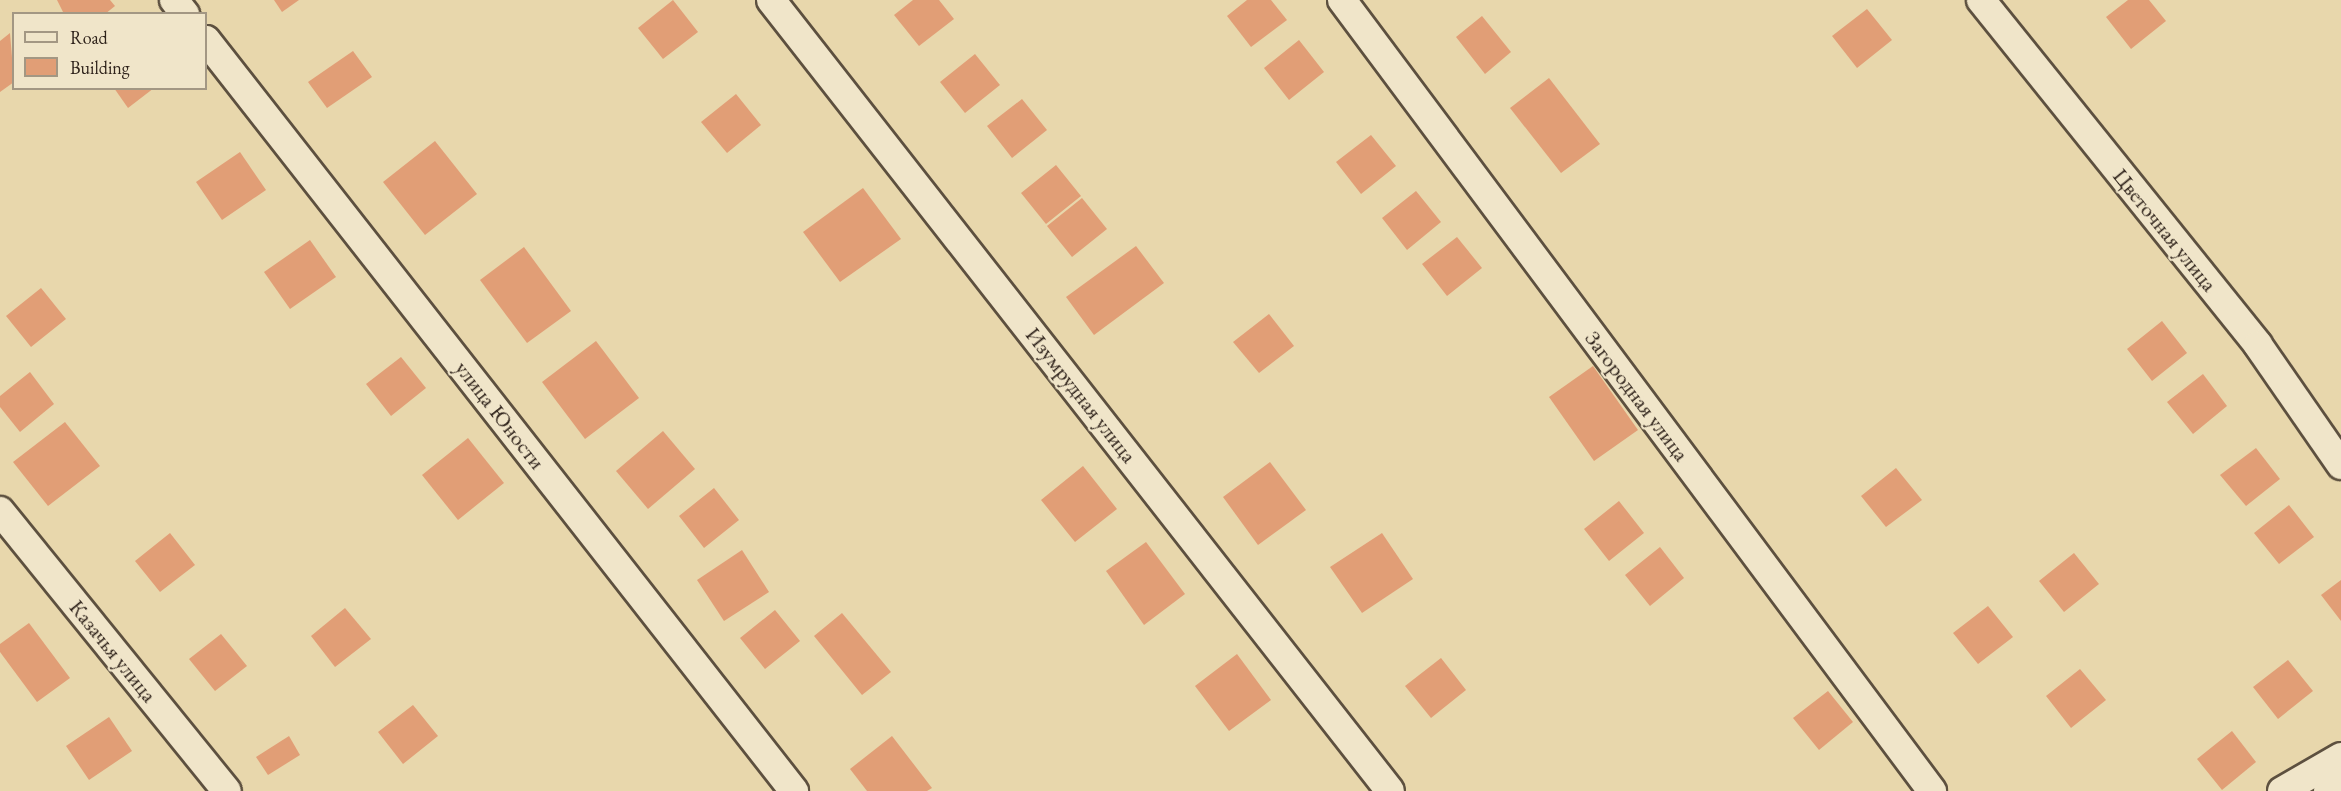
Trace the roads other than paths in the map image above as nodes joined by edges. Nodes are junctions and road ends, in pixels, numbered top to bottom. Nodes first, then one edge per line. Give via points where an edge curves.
1 (174, 0) edge
2 (771, 0) edge
3 (1342, 0) edge
4 (1982, 0) edge
5 (183, 12) edge
6 (207, 41) edge
7 (2341, 465) edge
8 (0, 511) edge
9 (2341, 757) edge
10 (2341, 780) edge
11 (227, 791) edge
12 (794, 791) edge
13 (1390, 791) edge
14 (1932, 791) edge
15 (2282, 791) edge
16 (2328, 791) edge

1 - 5 street
2 - 13 street, Изумрудная улица
3 - 14 street, Загородная улица
4 - 7 street, Цветочная улица via 2258,345
6 - 12 street, улица Юности
8 - 11 street, Казачья улица
9 - 15 street
10 - 16 street

